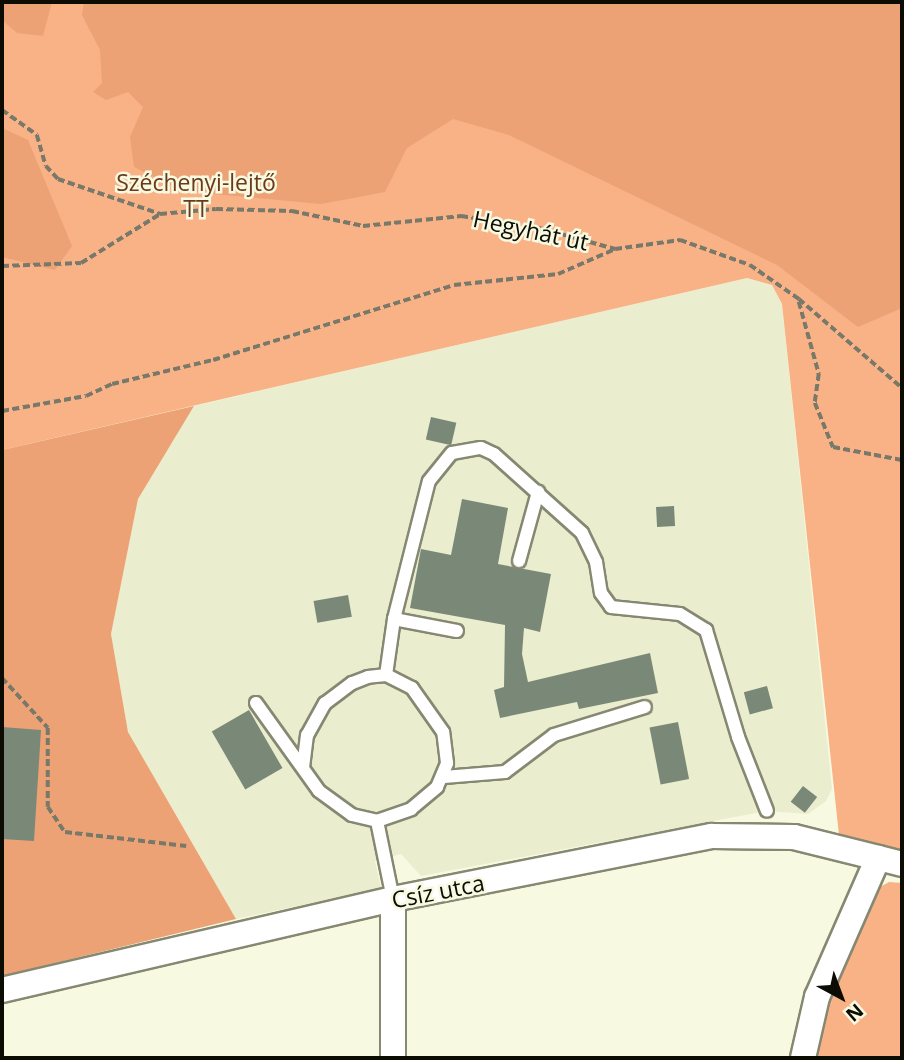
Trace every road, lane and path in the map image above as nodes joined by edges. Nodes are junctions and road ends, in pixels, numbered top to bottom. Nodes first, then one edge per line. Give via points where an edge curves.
1 (2, 110) edge
2 (160, 214) junction
3 (615, 249) junction
4 (2, 266) edge
5 (799, 299) junction
6 (902, 388) edge
7 (2, 411) edge
8 (902, 460) edge
9 (538, 492) junction
10 (519, 561) dead end
11 (394, 619) junction
12 (457, 631) dead end
13 (386, 675) junction
14 (2, 678) edge
15 (256, 703) dead end
16 (645, 707) dead end
17 (303, 766) junction
18 (444, 777) junction
19 (767, 811) dead end
20 (377, 821) junction
21 (186, 846) dead end
22 (878, 858) junction
23 (902, 864) edge
24 (393, 899) junction
25 (2, 990) edge
26 (393, 1058) edge
27 (803, 1058) edge

1 - 2 path via 37,135 46,166 58,178
2 - 3 path, Hegyhát út via 216,209 292,211 363,226 461,216 539,228
2 - 4 path, Hegyhát út via 81,263
3 - 5 path, Hegyhát út via 680,240 750,265
3 - 7 path via 558,274 454,285 212,360 112,384 86,396
5 - 6 path, Hegyhát út
5 - 8 path via 819,374 815,403 833,447
9 - 10 lane
9 - 11 lane via 481,448 460,449 442,461 429,481
9 - 19 lane via 582,533 596,562 601,593 611,607 680,614 706,630 738,737
11 - 12 lane
11 - 13 lane
13 - 17 lane via 352,683 325,703 307,735
13 - 18 lane via 412,688 438,720 446,747
14 - 21 path via 48,728 48,807 65,832
15 - 17 lane
16 - 18 lane via 554,735 505,772
17 - 20 lane via 332,802 352,815
18 - 20 lane via 423,801
20 - 24 lane
22 - 23 street
22 - 24 street, Csíz utca via 794,837 733,834
22 - 27 street via 817,998
24 - 25 street, Csíz utca
24 - 26 street

